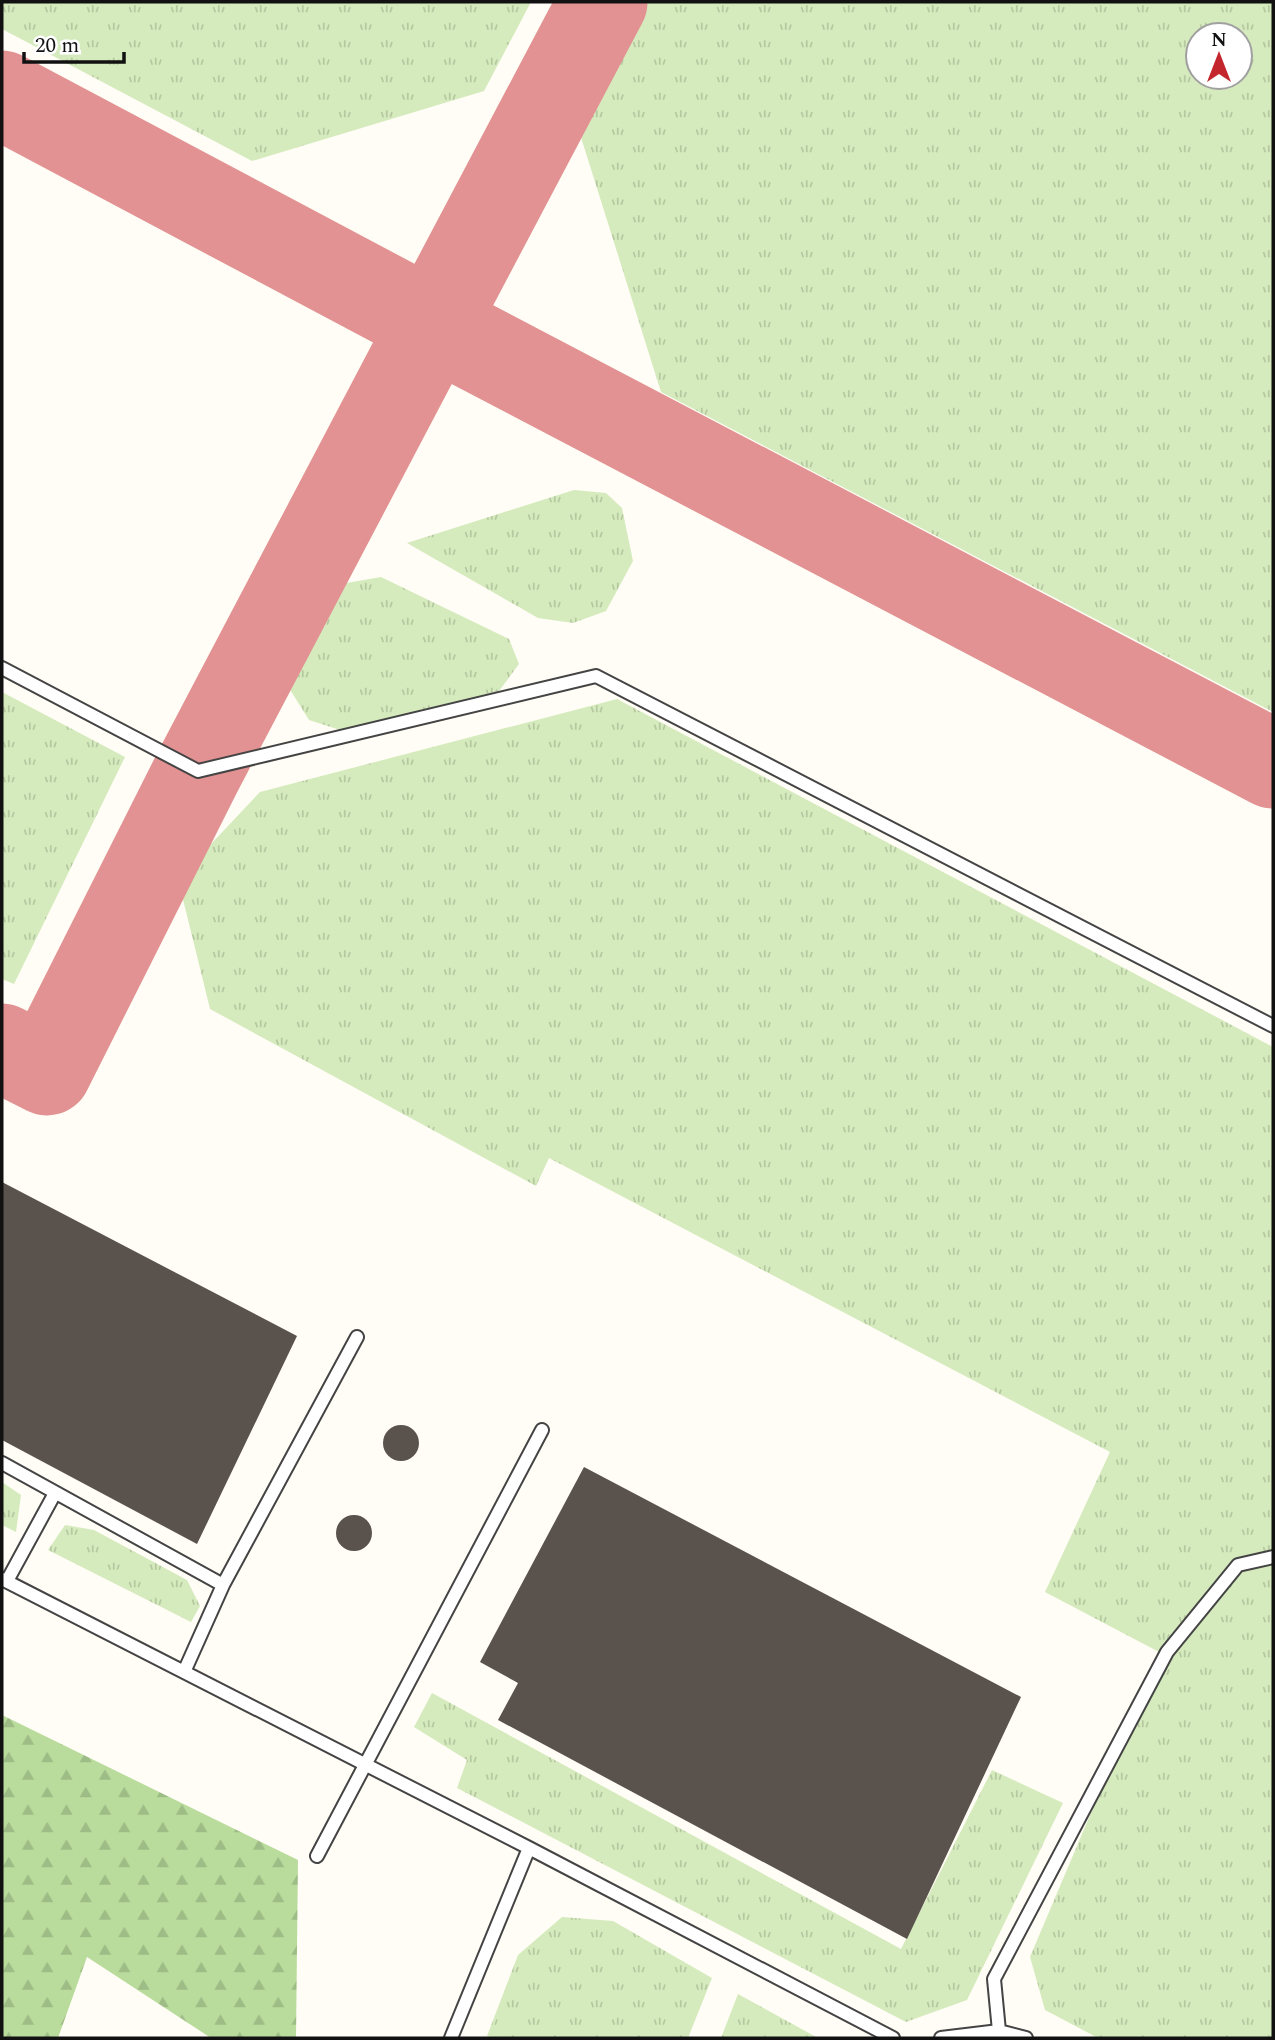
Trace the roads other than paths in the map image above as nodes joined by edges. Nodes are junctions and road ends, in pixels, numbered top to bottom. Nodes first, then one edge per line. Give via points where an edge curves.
1 (2, 668) edge
2 (1273, 1026) edge
3 (357, 1337) dead end
4 (542, 1430) dead end
5 (2, 1463) edge
6 (55, 1493) junction
7 (1273, 1557) edge
8 (4, 1580) edge
9 (223, 1585) junction
10 (184, 1672) junction
11 (366, 1765) junction
12 (529, 1848) junction
13 (317, 1856) dead end
14 (999, 2031) junction
15 (451, 2038) edge
16 (893, 2038) edge
17 (941, 2038) edge
18 (1026, 2038) edge

1 - 2 lane via 198,771 596,676
3 - 9 lane
4 - 11 lane
5 - 6 lane
6 - 8 lane
6 - 9 lane
7 - 14 lane via 1238,1565 1167,1652 994,1979
8 - 10 lane
9 - 10 lane
10 - 11 lane
11 - 12 lane
11 - 13 lane
12 - 15 lane
12 - 16 lane
14 - 17 lane
14 - 18 lane

